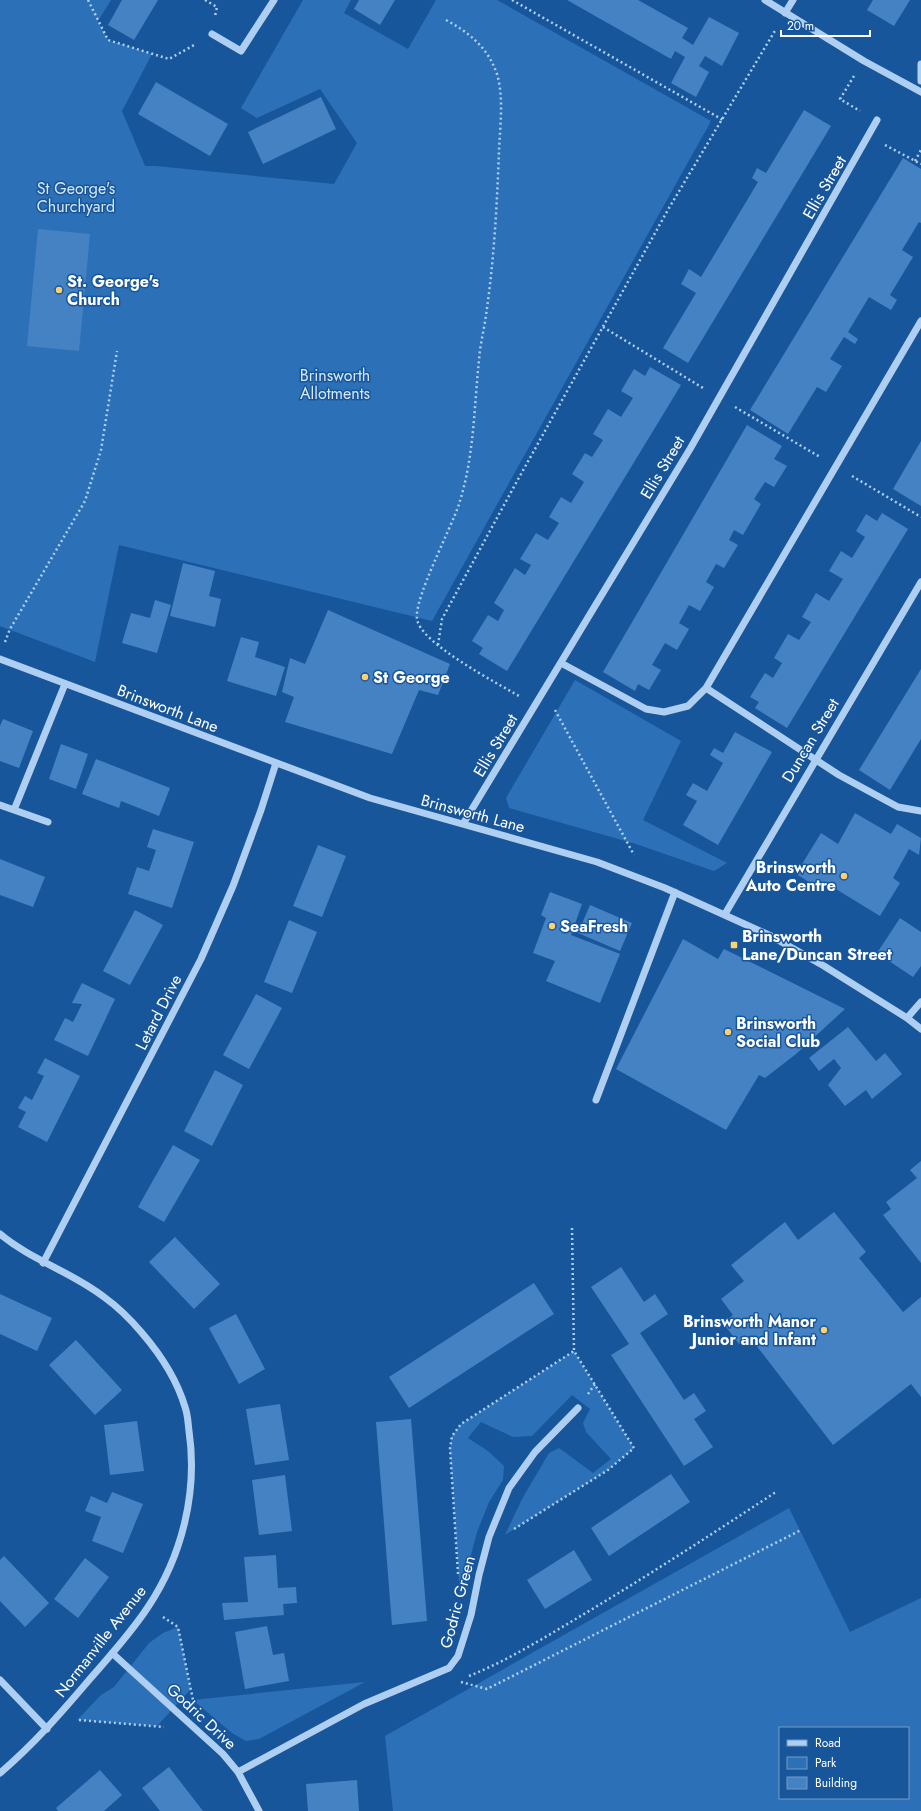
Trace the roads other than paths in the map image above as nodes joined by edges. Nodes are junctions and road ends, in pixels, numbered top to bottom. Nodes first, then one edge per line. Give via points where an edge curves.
1 (274, 0) edge
2 (765, 0) edge
3 (793, 0) edge
4 (786, 13) junction
5 (212, 34) road end
6 (921, 64) edge
7 (921, 81) edge
8 (921, 92) edge
9 (877, 120) road end
10 (921, 321) edge
11 (921, 582) edge
12 (0, 659) edge
13 (561, 663) junction
14 (65, 684) junction
15 (706, 688) junction
16 (815, 760) junction
17 (276, 763) junction
18 (0, 805) edge
19 (14, 810) junction
20 (921, 811) edge
21 (48, 822) dead end
22 (463, 824) junction
23 (674, 892) junction
24 (725, 914) junction
25 (921, 1002) edge
26 (907, 1018) junction
27 (921, 1029) edge
28 (596, 1100) dead end
29 (0, 1234) edge
30 (43, 1263) junction
31 (578, 1408) dead end
32 (112, 1653) junction
33 (0, 1680) edge
34 (47, 1729) junction
35 (238, 1772) junction
36 (0, 1773) edge
37 (259, 1811) edge

1 - 5 street via 241,51
2 - 4 street
3 - 4 street
4 - 8 street via 864,61
6 - 7 street
9 - 13 street, Ellis Street via 719,397
10 - 15 street
11 - 16 street, Duncan Street
12 - 14 street, Brinsworth Lane
13 - 15 street via 646,709 664,712 688,706
13 - 22 street, Ellis Street
14 - 17 street, Brinsworth Lane
14 - 19 street
15 - 16 street
16 - 20 street via 898,806
16 - 24 street, Duncan Street
17 - 22 street, Brinsworth Lane via 370,798
17 - 30 street, Letard Drive via 233,886 201,959
18 - 19 street
19 - 21 street
22 - 23 street, Brinsworth Lane via 596,862
23 - 24 street, Brinsworth Lane
23 - 28 street
24 - 26 street, Brinsworth Lane via 817,962
25 - 26 street
26 - 27 street, Brinsworth Lane
29 - 30 street, Normanville Avenue
30 - 32 street, Normanville Avenue via 104,1296 122,1312 158,1354 173,1377 186,1408 192,1474 188,1509 180,1539 168,1571 148,1607
31 - 35 street, Godric Green via 534,1452 509,1488 489,1537 471,1615 458,1656 449,1668 364,1704
32 - 34 street, Normanville Avenue
32 - 35 street, Godric Drive via 197,1729
33 - 34 street
34 - 36 street, Normanville Avenue
35 - 37 street, Godric Drive

